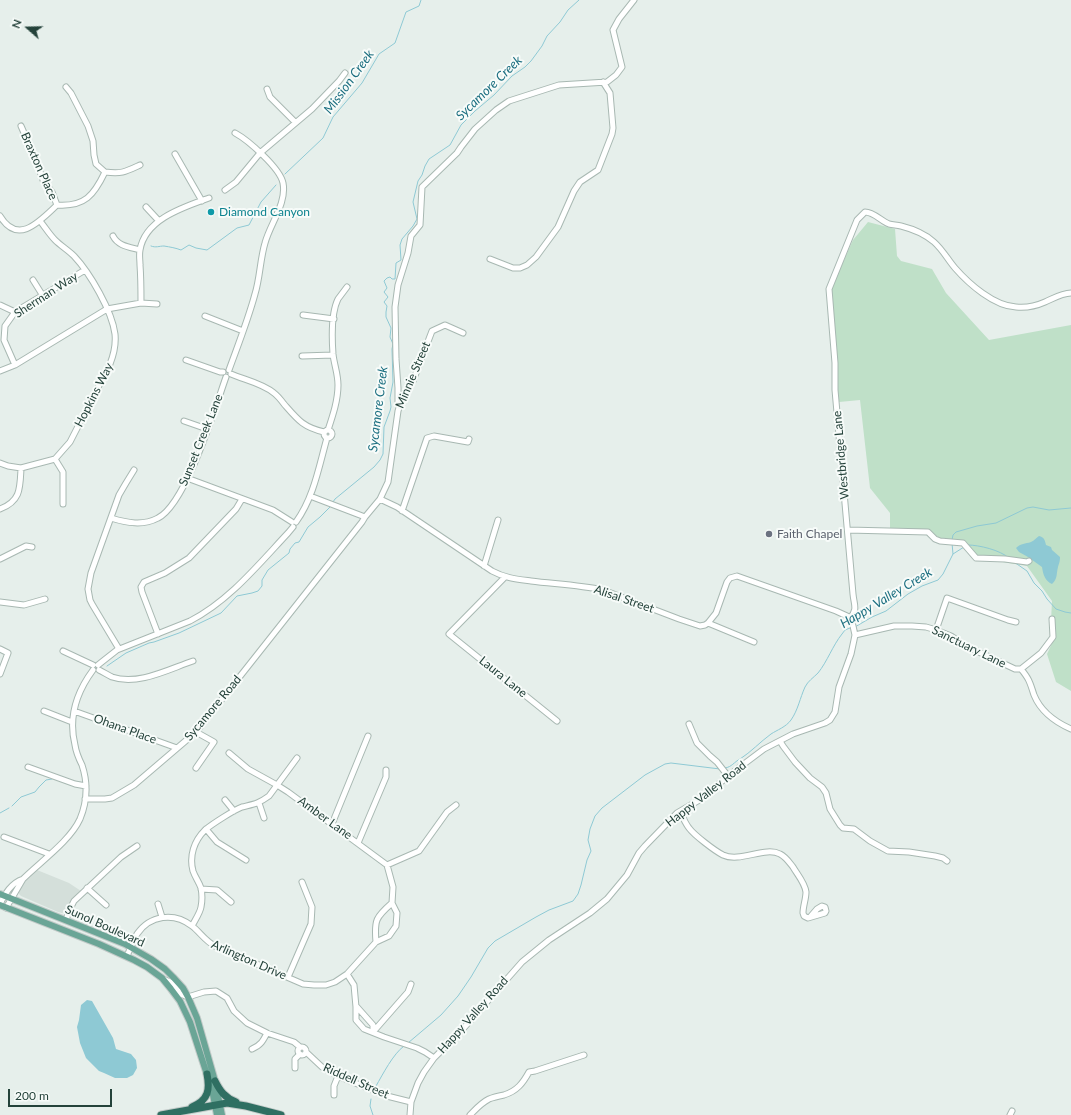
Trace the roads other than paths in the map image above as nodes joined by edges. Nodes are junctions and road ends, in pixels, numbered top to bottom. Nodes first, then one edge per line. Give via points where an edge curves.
1 (634, 0) edge
2 (345, 73) dead end
3 (604, 82) junction
4 (66, 87) dead end
5 (267, 89) dead end
6 (295, 122) junction
7 (21, 126) dead end
8 (235, 133) dead end
9 (260, 153) junction
10 (175, 154) dead end
11 (140, 164) dead end
12 (105, 172) junction
13 (225, 190) dead end
14 (209, 198) dead end
15 (202, 201) junction
16 (57, 205) junction
17 (146, 207) dead end
18 (0, 216) edge
19 (40, 221) junction
20 (159, 221) junction
21 (113, 236) dead end
22 (140, 250) junction
23 (490, 259) dead end
24 (85, 270) junction
25 (33, 280) dead end
26 (347, 287) dead end
27 (1071, 293) edge
28 (43, 296) junction
29 (141, 303) junction
30 (156, 304) dead end
31 (0, 305) edge
32 (107, 309) junction
33 (15, 312) junction
34 (205, 316) dead end
35 (302, 316) dead end
36 (334, 319) junction
37 (243, 331) junction
38 (463, 333) dead end
39 (333, 355) junction
40 (302, 356) dead end
41 (186, 360) dead end
42 (15, 365) junction
43 (0, 371) edge
44 (228, 373) junction
45 (398, 411) junction
46 (184, 421) dead end
47 (207, 430) junction
48 (326, 433) junction
49 (469, 439) dead end
50 (54, 459) junction
51 (0, 463) edge
52 (21, 468) junction
53 (134, 470) dead end
54 (187, 478) junction
55 (310, 496) junction
56 (242, 499) junction
57 (380, 499) junction
58 (63, 504) dead end
59 (0, 509) edge
60 (402, 511) junction
61 (365, 517) junction
62 (111, 518) junction
63 (498, 520) dead end
64 (294, 523) junction
65 (848, 530) junction
66 (32, 547) dead end
67 (0, 559) edge
68 (1029, 560) dead end
69 (484, 566) junction
70 (505, 577) junction
71 (45, 599) dead end
72 (0, 602) edge
73 (850, 618) junction
74 (1052, 619) dead end
75 (1016, 622) dead end
76 (708, 623) junction
77 (854, 630) junction
78 (936, 630) junction
79 (158, 634) junction
80 (754, 642) dead end
81 (119, 649) junction
82 (0, 650) edge
83 (63, 651) dead end
84 (193, 661) dead end
85 (96, 668) junction
86 (1021, 669) junction
87 (0, 674) edge
88 (44, 711) dead end
89 (74, 711) junction
90 (558, 721) dead end
91 (72, 722) junction
92 (688, 724) dead end
93 (1071, 729) edge
94 (196, 732) junction
95 (368, 736) dead end
96 (780, 741) junction
97 (177, 748) junction
98 (229, 753) dead end
99 (297, 758) dead end
100 (28, 767) dead end
101 (196, 768) dead end
102 (386, 770) dead end
103 (728, 776) junction
104 (278, 785) junction
105 (86, 786) junction
106 (85, 799) junction
107 (226, 800) dead end
108 (258, 802) junction
109 (456, 805) dead end
110 (234, 811) junction
111 (680, 812) junction
112 (264, 818) dead end
113 (332, 824) junction
114 (206, 829) junction
115 (4, 837) dead end
116 (358, 843) junction
117 (137, 846) dead end
118 (49, 854) junction
119 (246, 860) dead end
120 (947, 861) dead end
121 (387, 865) junction
122 (23, 879) junction
123 (302, 882) dead end
124 (87, 888) junction
125 (201, 889) junction
126 (2, 895) edge
127 (12, 899) junction
128 (231, 902) dead end
129 (392, 902) junction
130 (158, 904) dead end
131 (0, 905) edge
132 (106, 905) dead end
133 (6, 908) junction
134 (811, 916) dead end
135 (162, 917) junction
136 (66, 920) junction
137 (192, 926) junction
138 (376, 942) junction
139 (131, 947) junction
140 (127, 956) junction
141 (347, 974) junction
142 (288, 977) junction
143 (162, 978) junction
144 (412, 984) dead end
145 (188, 997) junction
146 (356, 1007) junction
147 (373, 1032) junction
148 (267, 1033) junction
149 (300, 1047) junction
150 (252, 1050) dead end
151 (306, 1052) junction
152 (300, 1054) junction
153 (584, 1055) dead end
154 (434, 1058) junction
155 (295, 1068) dead end
156 (207, 1074) junction
157 (338, 1076) junction
158 (215, 1081) junction
159 (334, 1095) dead end
160 (411, 1102) junction
161 (217, 1105) junction
162 (185, 1110) junction
163 (265, 1110) junction
164 (161, 1115) edge
165 (217, 1115) edge
166 (222, 1115) edge
167 (282, 1115) edge
168 (410, 1115) edge
169 (470, 1115) edge

1 - 3 street via 613,30 622,67 616,75
2 - 6 street via 321,100
3 - 23 street via 610,93 612,134 598,170 580,182 558,227 527,265 513,268
3 - 45 street via 559,85 509,101 475,128 457,153 422,187 420,225 411,236 395,307
4 - 12 street via 88,126 96,164
5 - 6 street via 270,97
6 - 9 street
7 - 16 street, Braxton Place via 43,180
8 - 9 street, Sunset Creek Lane
9 - 13 street via 236,182
9 - 37 street, Sunset Creek Lane via 280,173 284,192 264,245 256,293
10 - 15 street
11 - 12 street via 125,172
12 - 16 street via 97,187 83,201 65,206
14 - 15 street
15 - 20 street via 180,209
16 - 19 street
17 - 20 street
18 - 19 street via 4,223 18,231 30,228
19 - 24 street, Hopkins Way
20 - 22 street via 150,229
21 - 22 street via 125,246
22 - 29 street
24 - 28 street, Sherman Way
24 - 32 street, Hopkins Way
25 - 28 street
26 - 36 street via 338,300
27 - 65 street, Westbridge Lane via 1028,308 1002,304 967,281 926,236 915,230 890,224 871,212 866,212 857,220 829,289
28 - 33 street, Sherman Way
29 - 30 street
29 - 32 street
31 - 33 street
32 - 42 street
32 - 50 street, Hopkins Way via 115,334 114,354 70,442
33 - 42 street, Sherman Way via 5,326 4,340
34 - 37 street
35 - 36 street
36 - 39 street
37 - 44 street, Sunset Creek Lane
38 - 45 street, Minnie Street via 445,325 432,331 413,381 403,395
39 - 40 street
39 - 48 street via 338,386
41 - 44 street
42 - 43 street
44 - 47 street, Sunset Creek Lane
44 - 48 street via 264,386 304,425
45 - 57 street, Minnie Street via 388,482
46 - 47 street
47 - 54 street, Sunset Creek Lane
48 - 55 street
49 - 60 street via 468,442 434,436 427,438
50 - 52 street
50 - 58 street via 63,472
51 - 52 street
52 - 59 street via 17,496
53 - 62 street via 122,488
54 - 56 street
54 - 62 street, Sunset Creek Lane via 177,499 159,518 138,523
55 - 61 street
55 - 64 street
56 - 64 street via 273,510
56 - 79 street via 236,509 189,558 142,584 141,589
57 - 60 street, Alisal Street
57 - 61 street, Sycamore Road
60 - 69 street, Alisal Street
61 - 94 street, Sycamore Road
62 - 81 street via 91,573 88,590 92,604
63 - 69 street
64 - 79 street via 288,533 216,606 201,616
65 - 68 street via 928,532 940,541 965,546 976,558 1027,562
65 - 73 street, Westbridge Lane via 855,608
66 - 67 street via 26,546
69 - 70 street, Alisal Street
70 - 76 street, Alisal Street via 590,587 693,624 700,626
70 - 90 street, Laura Lane via 449,634
71 - 72 street via 24,605
73 - 76 street via 737,576 727,582 716,613
73 - 77 street
74 - 86 street, Sanctuary Lane via 1053,638 1041,653
75 - 78 street via 947,598
76 - 80 street
77 - 78 street, Sanctuary Lane via 894,626 926,627
77 - 96 street, Happy Valley Road via 851,654 839,687 833,716 825,723
78 - 86 street, Sanctuary Lane via 1015,669
79 - 81 street
81 - 85 street
82 - 87 street via 8,653
83 - 85 street
84 - 85 street via 133,680 113,677
85 - 89 street via 84,683
86 - 93 street via 1029,678 1038,702 1047,714
88 - 91 street
89 - 91 street
89 - 97 street, Ohana Place
91 - 105 street via 73,738
92 - 103 street via 698,743
94 - 97 street, Sycamore Road
94 - 101 street via 214,742
95 - 113 street
96 - 103 street, Happy Valley Road via 754,756
96 - 120 street via 795,762 822,787 840,826 854,829 888,851 928,855
97 - 106 street, Sycamore Road via 134,785 112,798
98 - 104 street, Amber Lane via 248,769
99 - 104 street
100 - 105 street
102 - 116 street via 386,777
103 - 111 street, Happy Valley Road via 701,799
104 - 108 street via 269,796
104 - 113 street, Amber Lane
105 - 106 street
106 - 118 street via 79,821 67,838
107 - 110 street
108 - 110 street
108 - 112 street
109 - 121 street via 447,812 420,851
110 - 114 street
111 - 134 street via 688,827 722,855 736,857 770,852 784,856 805,888 803,915 806,918
111 - 154 street, Happy Valley Road via 645,846 627,875 607,899 522,962
113 - 116 street, Amber Lane
114 - 119 street via 217,842
114 - 125 street via 195,844 192,856 192,866
115 - 118 street
116 - 121 street, Amber Lane
117 - 124 street
118 - 122 street
121 - 129 street via 393,887
122 - 126 street
122 - 127 street
123 - 142 street via 312,907 311,924
124 - 132 street
124 - 136 street via 74,901
125 - 128 street via 217,890
125 - 137 street via 201,906
126 - 127 main road, Sunol Boulevard
126 - 131 street
127 - 133 street
127 - 136 main road, Sunol Boulevard
129 - 138 street via 377,918
129 - 138 street via 397,913 396,926 389,936
130 - 135 street
131 - 133 main road, Sunol Boulevard
133 - 140 main road, Sunol Boulevard
135 - 137 street, Arlington Drive via 174,917
135 - 139 street via 146,924 138,932
136 - 139 main road, Sunol Boulevard
137 - 142 street, Arlington Drive via 215,946
138 - 141 street
139 - 140 street
139 - 145 main road, Sunol Boulevard via 165,969
140 - 143 main road, Sunol Boulevard
141 - 142 street, Arlington Drive via 326,985 303,984
141 - 146 street via 354,985
143 - 145 street, Sunol Boulevard via 173,983 180,994
143 - 156 main road, Sunol Boulevard via 186,1012
144 - 147 street
145 - 148 street via 216,991 227,998 234,1011 247,1023
145 - 158 main road, Sunol Boulevard via 197,1018
146 - 147 street via 373,1025
146 - 147 street via 356,1020 364,1029
147 - 154 street via 411,1046
148 - 149 street via 294,1042
148 - 150 street via 263,1042
149 - 151 street via 305,1048
149 - 152 street
151 - 152 street
151 - 157 street, Riddell Street via 322,1067
152 - 155 street via 295,1059
153 - 169 street via 529,1072 525,1080 512,1092 491,1098
154 - 160 street, Happy Valley Road via 418,1083
156 - 161 main road, Sunol Boulevard
156 - 162 highway via 209,1085 206,1097
157 - 159 street
157 - 160 street, Riddell Street via 381,1094
158 - 161 main road, Sunol Boulevard
158 - 163 highway via 220,1091 234,1102
160 - 168 street, Happy Valley Road
161 - 162 highway
161 - 163 highway via 233,1103
161 - 165 main road, Sunol Boulevard
161 - 166 main road, Sunol Boulevard
162 - 164 highway
163 - 167 highway

